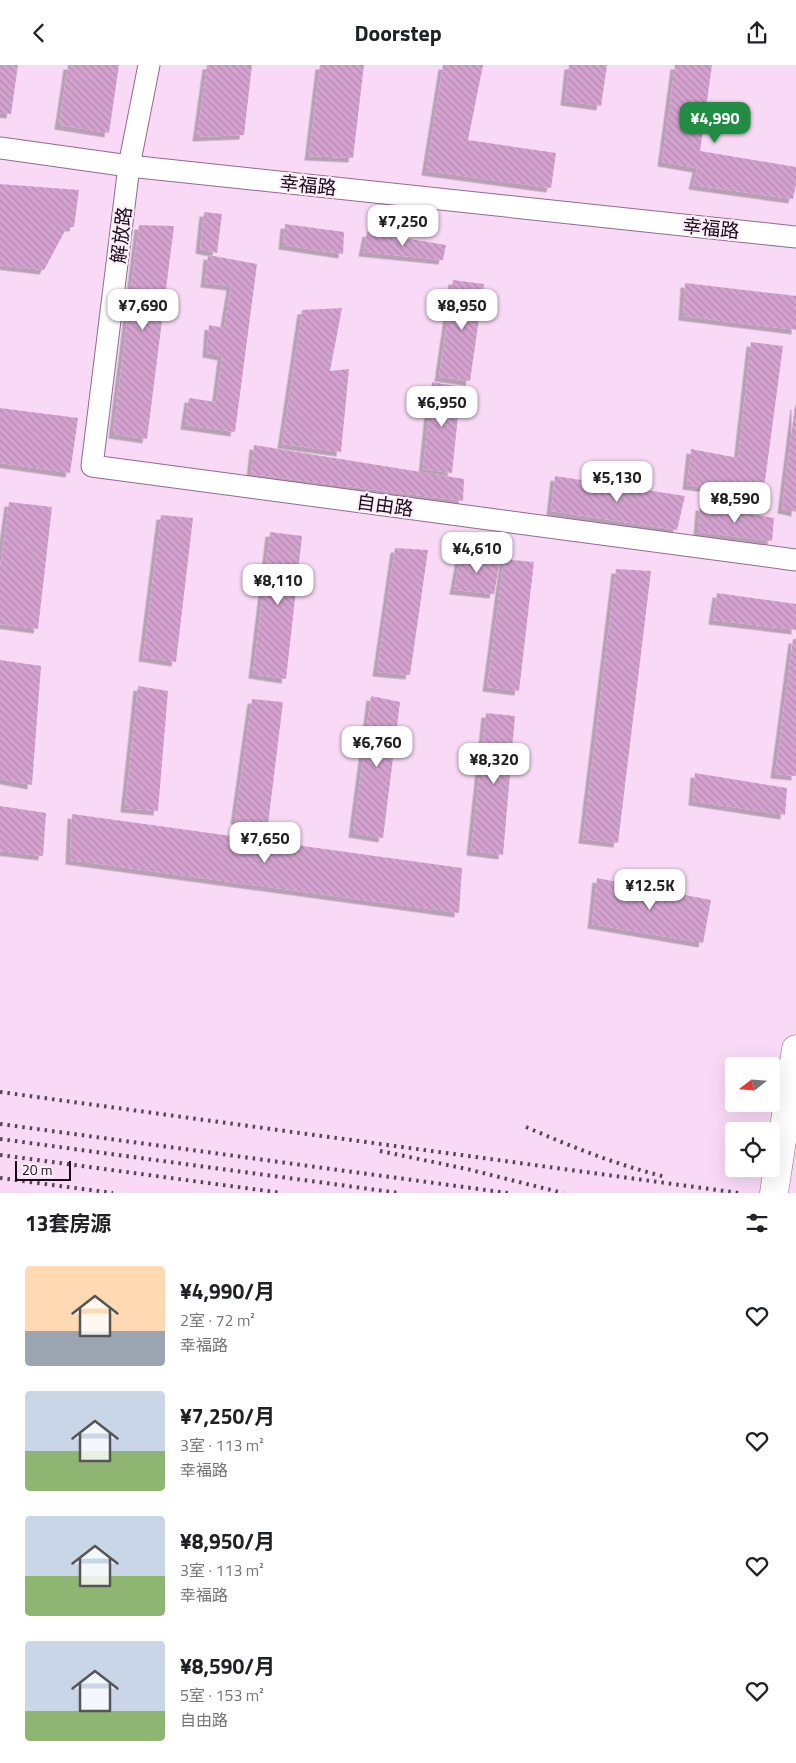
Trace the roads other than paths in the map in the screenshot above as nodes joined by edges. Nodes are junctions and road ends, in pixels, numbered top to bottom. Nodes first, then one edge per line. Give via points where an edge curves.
1 (149, 65) edge
2 (0, 148) edge
3 (129, 166) junction
4 (796, 237) edge
5 (92, 466) joint
6 (796, 560) edge
7 (796, 1049) edge
8 (774, 1193) edge

1 - 3 street, 解放路
2 - 3 street, 幸福路
3 - 4 street, 幸福路
3 - 5 street, 解放路
5 - 6 street, 自由路
7 - 8 main road

